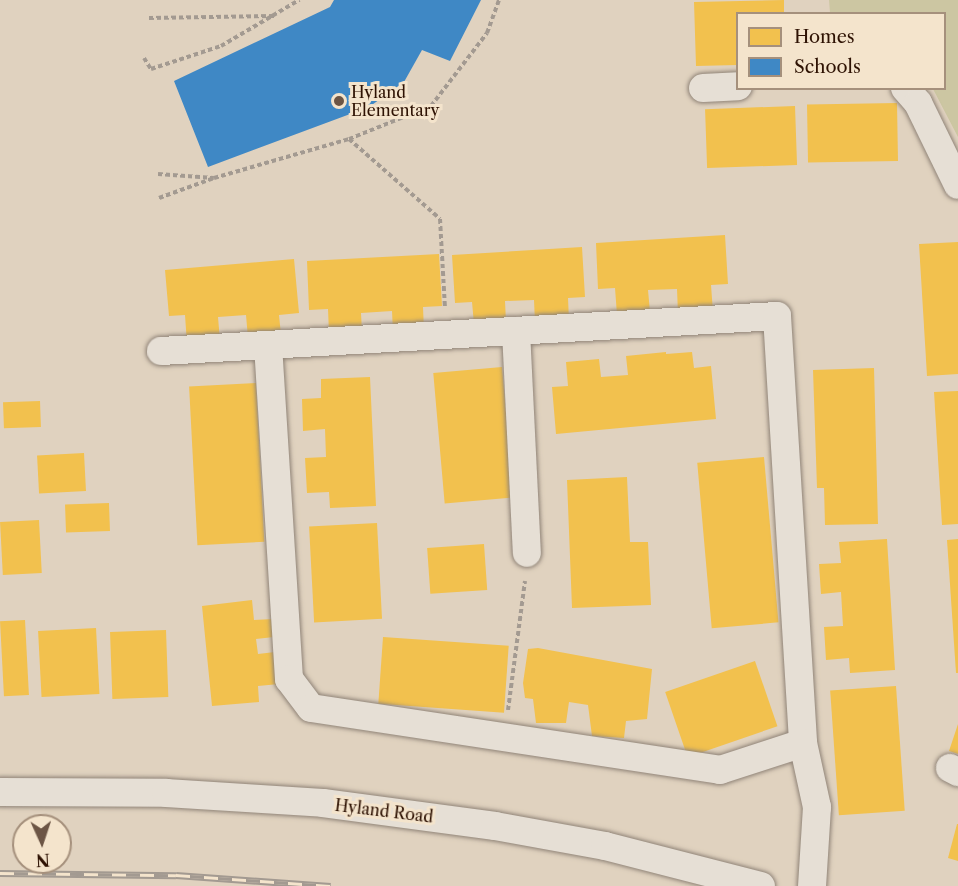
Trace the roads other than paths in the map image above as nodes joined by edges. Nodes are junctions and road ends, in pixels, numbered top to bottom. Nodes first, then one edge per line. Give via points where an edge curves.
1 (736, 86) edge
2 (703, 88) dead end
3 (907, 90) edge
4 (958, 184) edge
5 (516, 331) junction
6 (268, 345) junction
7 (161, 351) dead end
8 (527, 553) road end
9 (802, 743) junction
10 (0, 792) edge
11 (761, 886) edge
12 (812, 886) edge

1 - 2 street
3 - 4 street via 918,103
5 - 6 street
5 - 8 street
5 - 9 street via 777,316
6 - 7 street
6 - 9 street via 289,679 311,708 720,770
9 - 12 street via 817,807
10 - 11 street, Hyland Road via 166,793 323,803 495,826 605,846

